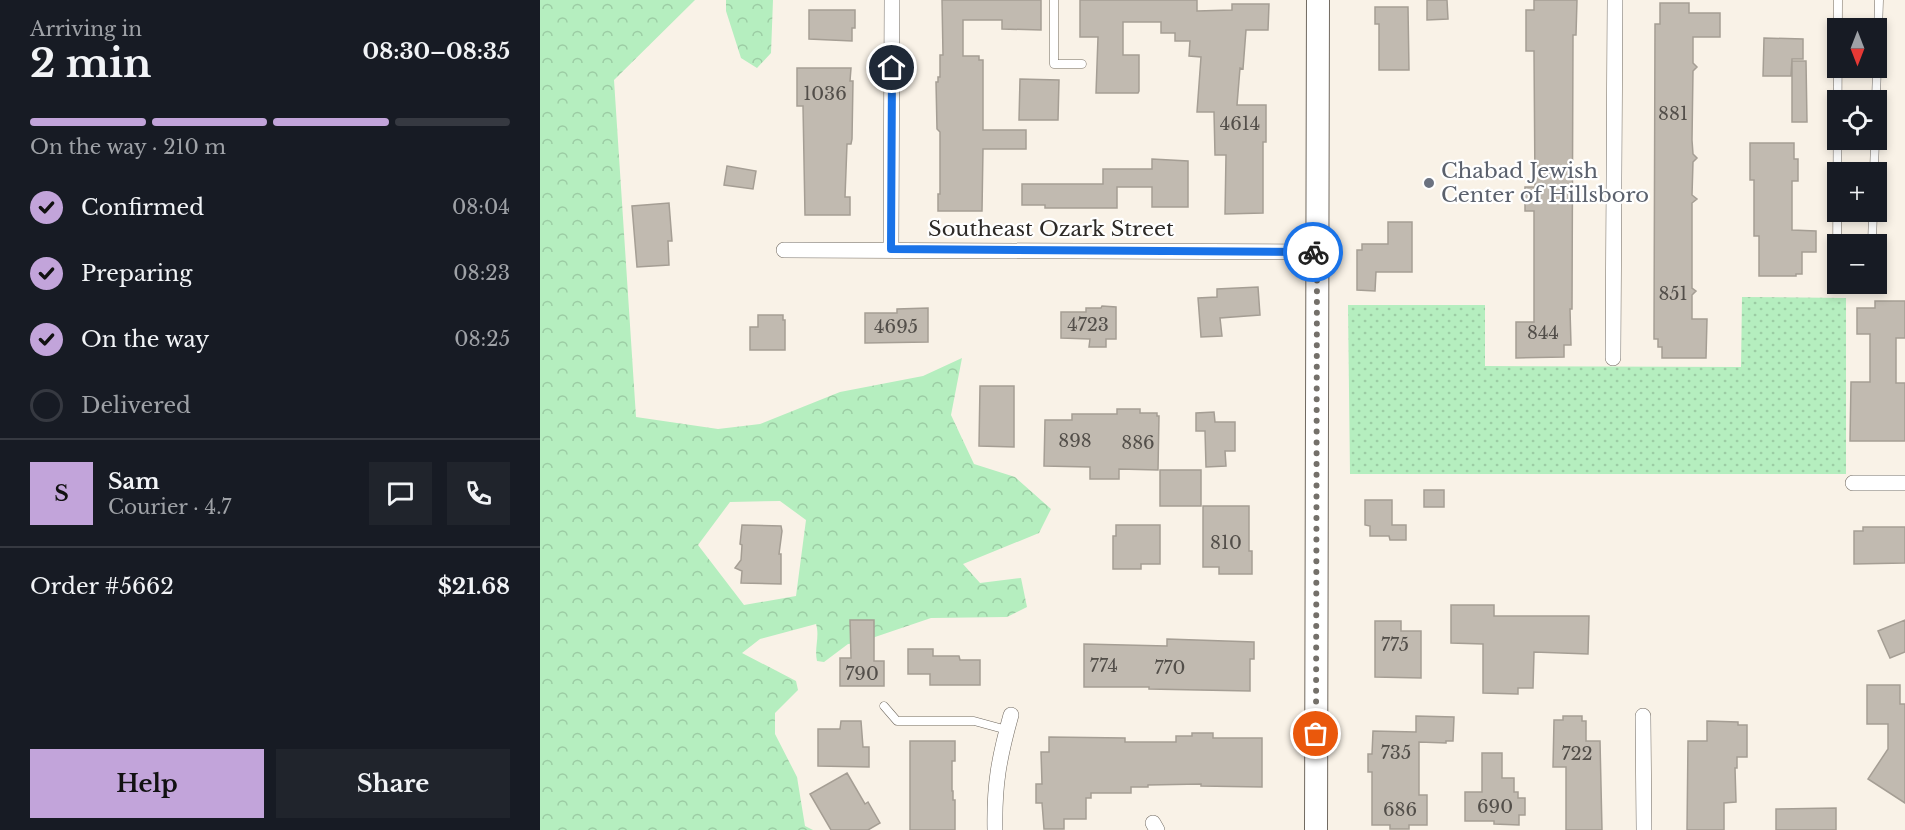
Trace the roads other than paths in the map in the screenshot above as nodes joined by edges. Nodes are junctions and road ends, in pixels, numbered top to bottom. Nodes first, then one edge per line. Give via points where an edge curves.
1 (892, 0) edge
2 (1054, 0) edge
3 (1318, 0) edge
4 (1614, 0) edge
5 (1838, 0) edge
6 (1879, 0) edge
7 (1082, 64) dead end
8 (1876, 90) edge
9 (1837, 234) edge
10 (891, 249) junction
11 (784, 250) dead end
12 (1317, 252) junction
13 (1613, 358) dead end
14 (1853, 483) dead end
15 (1905, 483) edge
16 (885, 706) dead end
17 (1643, 716) dead end
18 (1009, 723) joint
19 (995, 830) edge
20 (1316, 830) edge
21 (1644, 830) edge

1 - 10 street
2 - 7 lane via 1054,64
3 - 12 main road
4 - 13 street
5 - 9 lane
6 - 8 lane
10 - 11 street, Southeast Ozark Street
10 - 12 street, Southeast Ozark Street
12 - 20 main road
14 - 15 street
16 - 18 lane via 897,721
17 - 21 street
18 - 19 street via 995,785

